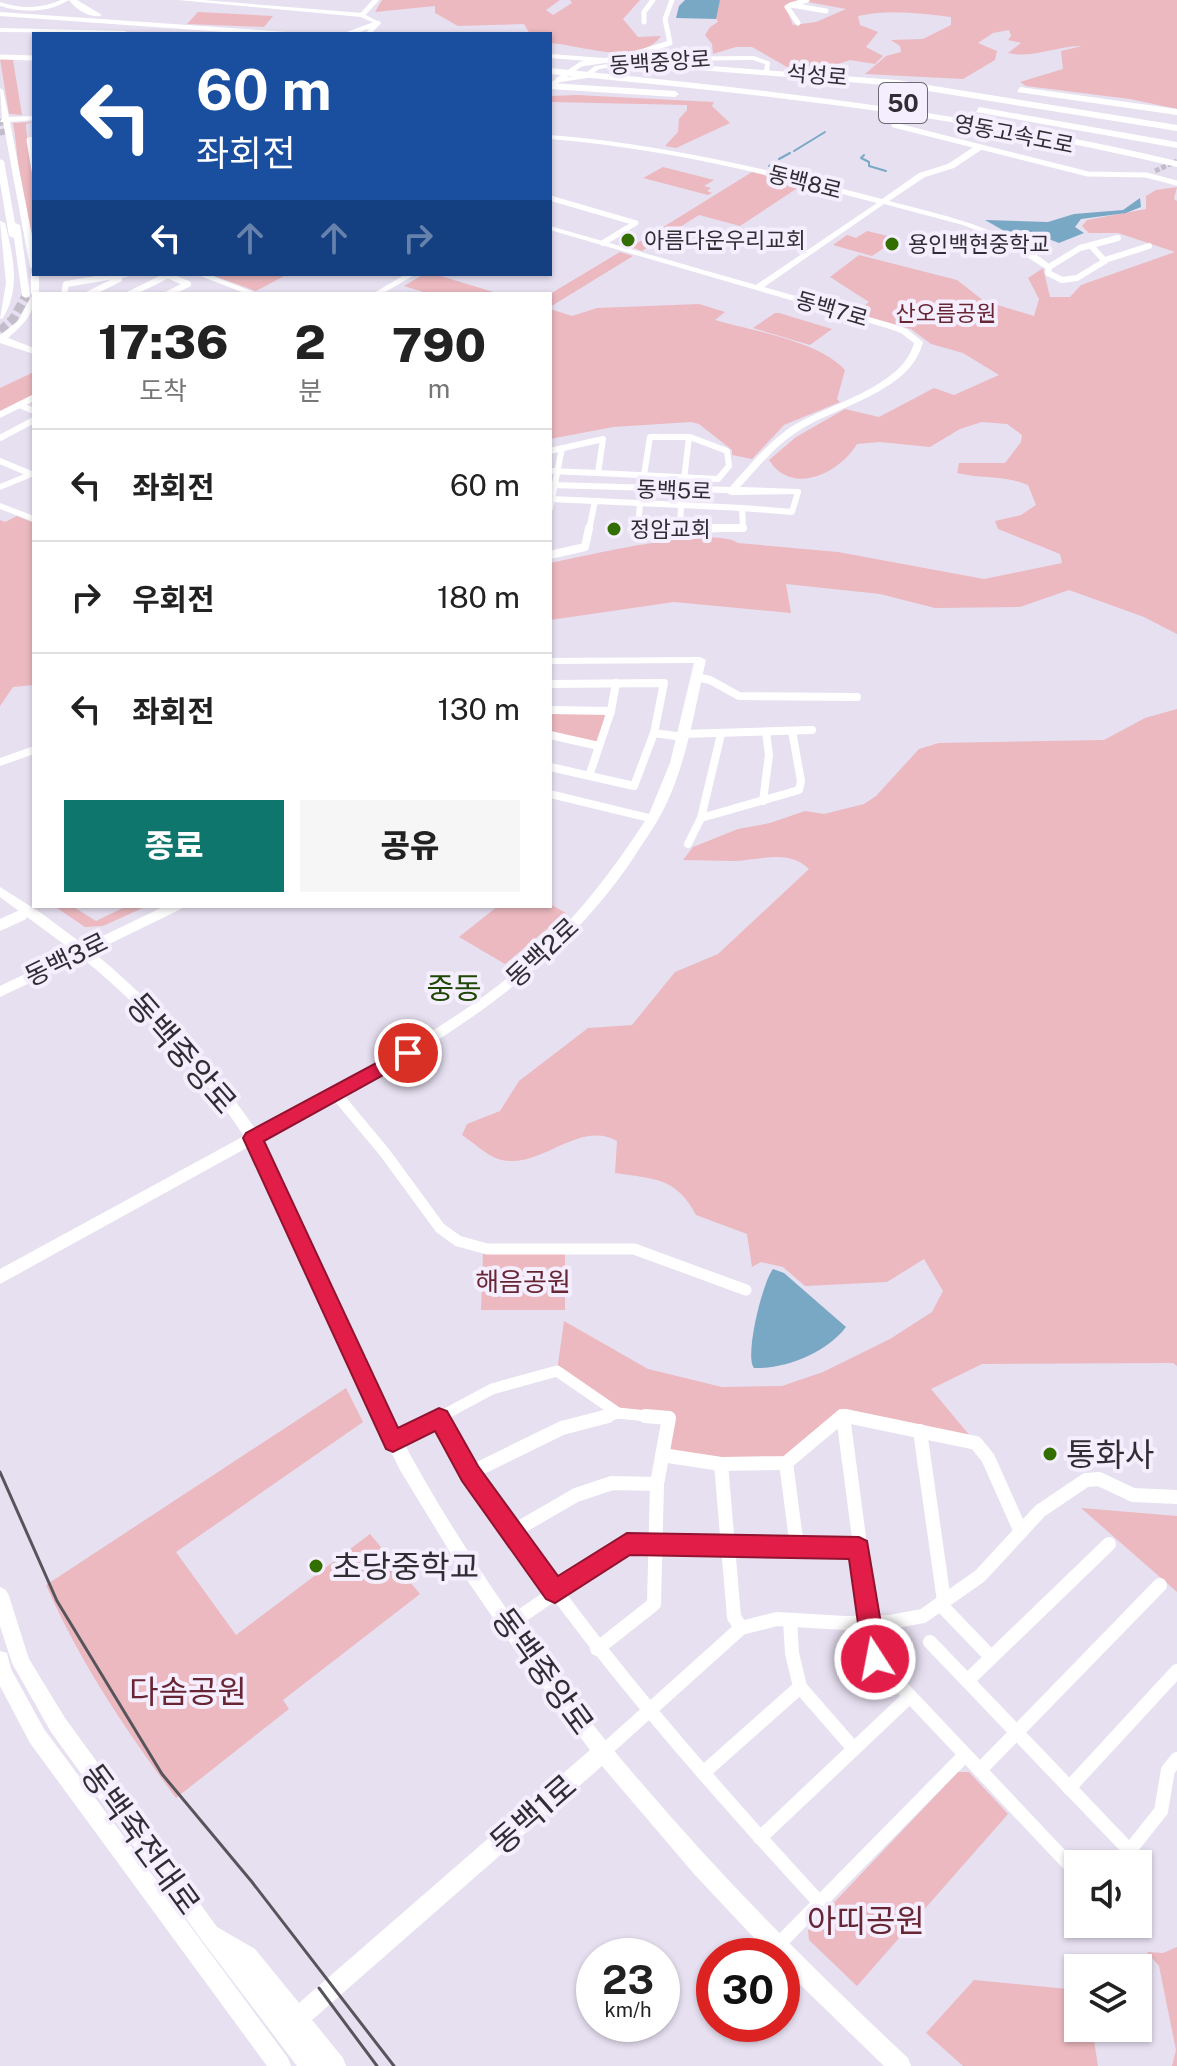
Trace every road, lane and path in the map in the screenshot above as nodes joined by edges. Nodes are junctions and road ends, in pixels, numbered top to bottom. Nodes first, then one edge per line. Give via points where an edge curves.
1 (66, 0) edge
2 (73, 0) edge
3 (181, 0) edge
4 (376, 0) edge
5 (653, 0) edge
6 (672, 0) edge
7 (807, 0) edge
8 (795, 3) edge
9 (0, 4) edge
10 (53, 6) junction
11 (826, 11) dead end
12 (362, 15) junction
13 (807, 20) dead end
14 (1, 22) edge
15 (644, 22) dead end
16 (152, 23) junction
17 (378, 23) junction
18 (184, 28) junction
19 (131, 29) edge
20 (116, 32) edge
21 (160, 32) edge
22 (196, 32) edge
23 (237, 32) edge
24 (262, 32) edge
25 (353, 32) edge
26 (370, 32) edge
27 (552, 55) edge
28 (0, 57) edge
29 (32, 58) edge
30 (749, 58) junction
31 (688, 64) junction
32 (714, 65) junction
33 (553, 67) edge
34 (767, 70) junction
35 (663, 79) junction
36 (966, 83) dead end
37 (553, 84) edge
38 (994, 87) dead end
39 (1012, 88) dead end
40 (0, 90) edge
41 (917, 101) dead end
42 (971, 108) dead end
43 (1177, 112) edge
44 (3, 115) edge
45 (32, 118) edge
46 (894, 125) dead end
47 (1177, 127) edge
48 (4, 132) edge
49 (552, 137) edge
50 (1177, 145) edge
51 (978, 148) junction
52 (1177, 153) edge
53 (0, 161) edge
54 (1177, 164) tunnel mouth
55 (1155, 171) tunnel mouth
56 (1177, 171) tunnel mouth
57 (1146, 175) junction
58 (1177, 183) edge
59 (552, 199) edge
60 (5, 200) junction
61 (883, 202) junction
62 (1, 212) edge
63 (552, 229) edge
64 (1118, 238) dead end
65 (603, 243) junction
66 (1149, 246) dead end
67 (1092, 247) junction
68 (32, 259) edge
69 (1105, 260) junction
70 (1048, 270) junction
71 (34, 276) edge
72 (116, 276) edge
73 (124, 276) edge
74 (162, 276) edge
75 (170, 276) edge
76 (205, 276) edge
77 (408, 276) edge
78 (757, 288) junction
79 (1053, 290) dead end
80 (64, 292) edge
81 (93, 292) edge
82 (134, 292) edge
83 (172, 292) edge
84 (249, 292) edge
85 (380, 292) edge
86 (29, 296) edge
87 (29, 312) junction
88 (2, 313) edge
89 (1, 339) edge
90 (32, 350) edge
91 (32, 398) edge
92 (19, 405) junction
93 (32, 410) edge
94 (0, 415) edge
95 (32, 421) edge
96 (689, 437) junction
97 (0, 438) edge
98 (562, 448) junction
99 (552, 450) edge
100 (0, 461) edge
101 (554, 471) edge
102 (598, 473) junction
103 (32, 474) edge
104 (32, 474) edge
105 (644, 475) junction
106 (684, 477) junction
107 (553, 486) edge
108 (0, 487) edge
109 (683, 490) junction
110 (731, 492) junction
111 (798, 492) joint
112 (552, 499) edge
113 (595, 501) junction
114 (640, 503) junction
115 (681, 505) junction
116 (0, 506) edge
117 (742, 508) junction
118 (32, 518) edge
119 (680, 531) junction
120 (552, 555) edge
121 (552, 661) edge
122 (696, 677) junction
123 (616, 683) junction
124 (552, 684) edge
125 (857, 697) dead end
126 (552, 710) edge
127 (611, 711) junction
128 (812, 730) dead end
129 (792, 731) junction
130 (766, 732) junction
131 (654, 733) junction
132 (721, 734) junction
133 (552, 735) edge
134 (683, 736) junction
135 (599, 746) junction
136 (32, 751) edge
137 (0, 762) edge
138 (552, 767) edge
139 (589, 776) junction
140 (552, 794) edge
141 (763, 801) junction
142 (701, 818) junction
143 (653, 819) junction
144 (688, 844) dead end
145 (0, 891) edge
146 (172, 908) edge
147 (30, 911) junction
148 (0, 925) edge
149 (81, 951) junction
150 (0, 992) edge
151 (335, 1093) junction
152 (253, 1138) junction
153 (0, 1277) edge
154 (746, 1290) dead end
155 (618, 1413) junction
156 (843, 1415) junction
157 (439, 1418) junction
158 (920, 1431) junction
159 (393, 1442) junction
160 (662, 1455) junction
161 (786, 1463) junction
162 (721, 1464) junction
163 (470, 1473) junction
164 (657, 1484) junction
165 (1177, 1497) edge
166 (512, 1532) junction
167 (1021, 1532) junction
168 (1109, 1544) dead end
169 (656, 1545) junction
170 (726, 1545) junction
171 (797, 1547) junction
172 (859, 1548) junction
173 (1160, 1585) dead end
174 (555, 1591) junction
175 (0, 1596) edge
176 (942, 1603) junction
177 (790, 1620) junction
178 (868, 1623) junction
179 (508, 1625) junction
180 (741, 1628) junction
181 (930, 1642) dead end
182 (597, 1649) junction
183 (991, 1657) junction
184 (0, 1660) edge
185 (1177, 1671) edge
186 (968, 1680) junction
187 (800, 1687) junction
188 (910, 1696) junction
189 (648, 1712) junction
190 (1017, 1732) junction
191 (854, 1749) junction
192 (602, 1753) junction
193 (965, 1755) junction
194 (1177, 1759) edge
195 (980, 1770) junction
196 (703, 1773) junction
197 (1069, 1788) junction
198 (760, 1838) junction
199 (1129, 1850) edge
200 (1131, 1850) edge
201 (1064, 1859) edge
202 (819, 1902) junction
203 (208, 1932) junction
204 (769, 1938) edge
205 (785, 1938) edge
206 (800, 1968) edge
207 (298, 2018) junction
208 (274, 2060) edge
209 (311, 2066) edge
210 (335, 2066) edge
211 (900, 2066) edge

1 - 10 street
2 - 16 highway via 91,13
3 - 12 street
4 - 12 street
5 - 15 street
6 - 37 street via 665,19 670,43 585,63
7 - 8 street
8 - 11 street
8 - 13 street via 787,7 797,20
9 - 10 street via 21,9
10 - 14 highway
12 - 17 street
14 - 16 highway
14 - 18 highway
14 - 19 highway via 42,17
14 - 20 highway
14 - 21 highway
16 - 24 highway
17 - 25 street
17 - 26 street
18 - 19 highway
18 - 23 highway
19 - 20 highway
19 - 22 highway
27 - 31 highway, 석성로
28 - 29 street
30 - 32 highway via 763,64
30 - 34 street, 동백중앙로 via 766,62
30 - 37 street, 동백중앙로 via 653,59 597,67 585,77
31 - 32 highway
31 - 34 highway, 석성로
32 - 34 highway
33 - 35 highway, 영동고속도로 / 50
33 - 35 highway, 영동고속도로 / 50
33 - 36 highway
34 - 47 highway, 석성로 via 973,92
35 - 41 highway, 영동고속도로 / 50
35 - 52 highway, 영동고속도로 / 50 via 921,105
35 - 54 highway, 영동고속도로 / 50 via 934,114
35 - 56 highway, 영동고속도로 / 50 via 924,116
37 - 38 highway via 724,95 899,85
39 - 43 highway
40 - 44 street
42 - 50 highway, 영동고속도로
44 - 45 street
44 - 48 street
46 - 51 street
48 - 68 street
48 - 86 street
49 - 61 street, 동백8로 via 701,155
51 - 57 street via 1088,174
51 - 61 street via 951,166 922,175
53 - 60 street
55 - 57 street
57 - 58 street
59 - 65 street via 636,223
60 - 62 street
60 - 86 street
61 - 70 street, 동백8로 via 983,229
61 - 78 street
62 - 88 street via 10,288
63 - 65 street, 동백7로
64 - 67 street
65 - 78 street, 동백7로
66 - 69 street, 동백8로
67 - 69 street
67 - 70 street via 1080,248
69 - 70 street, 동백8로 via 1077,279 1061,280
70 - 79 street
71 - 86 street
72 - 80 street via 66,284
73 - 81 street
74 - 82 street
75 - 83 street via 188,284
76 - 84 street
77 - 85 street
78 - 110 street, 동백7로 via 904,331 919,342 919,350 887,382 779,440
86 - 87 street
87 - 88 street
87 - 89 street
89 - 90 street
91 - 92 street
92 - 93 street
92 - 94 street
95 - 97 street
96 - 105 street via 650,437
96 - 106 street
96 - 106 street via 710,439 727,451 729,466 718,479
98 - 99 street
98 - 101 street
98 - 102 street via 603,439
100 - 103 street
101 - 102 street
101 - 107 street
102 - 105 street
104 - 108 street
105 - 106 street
106 - 109 street
107 - 109 street, 동백5로
109 - 110 street, 동백5로
109 - 115 street
110 - 111 street, 동백5로
111 - 117 street via 792,512
112 - 113 street
113 - 114 street
113 - 120 street via 585,547
114 - 115 street
114 - 119 street via 637,537
115 - 117 street
115 - 119 street
116 - 118 street
117 - 119 street via 743,528
121 - 122 street via 700,660
122 - 125 street via 715,680 739,696
122 - 134 street, 동백2로
123 - 124 street
123 - 127 street
123 - 131 street via 664,683
126 - 127 street
127 - 135 street
128 - 129 street
129 - 130 street
129 - 141 street via 800,786
130 - 132 street
130 - 141 street
131 - 134 street
131 - 139 street via 634,786
132 - 134 street
132 - 142 street
133 - 135 street
134 - 143 street, 동백2로
135 - 139 street
136 - 137 street
138 - 139 street
140 - 143 street
141 - 142 street
142 - 144 street
143 - 151 street, 동백2로 via 587,909 508,986 423,1045
145 - 147 street, 동백중앙로
146 - 149 street, 동백3로
147 - 148 street
147 - 149 street, 동백중앙로
149 - 150 street, 동백3로
149 - 152 street, 동백중앙로 via 178,1039
151 - 152 street, 동백2로
151 - 154 street via 440,1228 458,1241 487,1249 634,1249
152 - 153 street, 동백2로
152 - 159 street, 동백중앙로
155 - 157 street via 557,1371 492,1389
155 - 160 street via 669,1418
155 - 163 street via 562,1428
156 - 158 street
156 - 161 street
156 - 172 street
157 - 159 street
157 - 163 street
158 - 167 street via 976,1443
158 - 176 street
159 - 179 street, 동백중앙로
160 - 162 street
160 - 164 street
161 - 162 street
161 - 171 street
162 - 170 street
163 - 166 street
164 - 166 street via 612,1483 576,1495
164 - 169 street
165 - 167 street, 동백1로 via 1133,1495 1099,1479 1086,1480 1040,1511
166 - 174 street
167 - 176 street, 동백1로 via 980,1576
168 - 183 street
169 - 170 street
169 - 174 street via 627,1544
169 - 182 street via 654,1604
170 - 171 street
170 - 180 street via 734,1617
171 - 172 street
172 - 178 street
173 - 190 street
174 - 179 street
174 - 182 street
175 - 203 street, 동백죽전대로 via 21,1663 58,1725
176 - 178 street, 동백1로 via 923,1616
176 - 183 street
177 - 178 street, 동백1로
177 - 180 street, 동백1로
177 - 187 street
178 - 188 street via 875,1659
179 - 192 street, 동백중앙로
180 - 189 street, 동백1로
181 - 186 street
182 - 189 street
183 - 186 street
184 - 208 street, 동백죽전대로 via 37,1736
185 - 197 street
186 - 190 street
187 - 191 street
187 - 196 street
188 - 191 street
188 - 193 street
189 - 192 street, 동백1로
189 - 196 street
190 - 195 street
190 - 197 street
191 - 198 street
192 - 204 street, 동백중앙로
192 - 207 street, 동백1로
193 - 195 street
193 - 202 street
194 - 200 street via 1168,1770 1161,1811
195 - 201 street
196 - 198 street
197 - 199 street
198 - 202 street
202 - 205 street
203 - 207 street via 248,1956
203 - 209 street, 동백죽전대로
206 - 211 street, 동백중앙로
207 - 210 street

